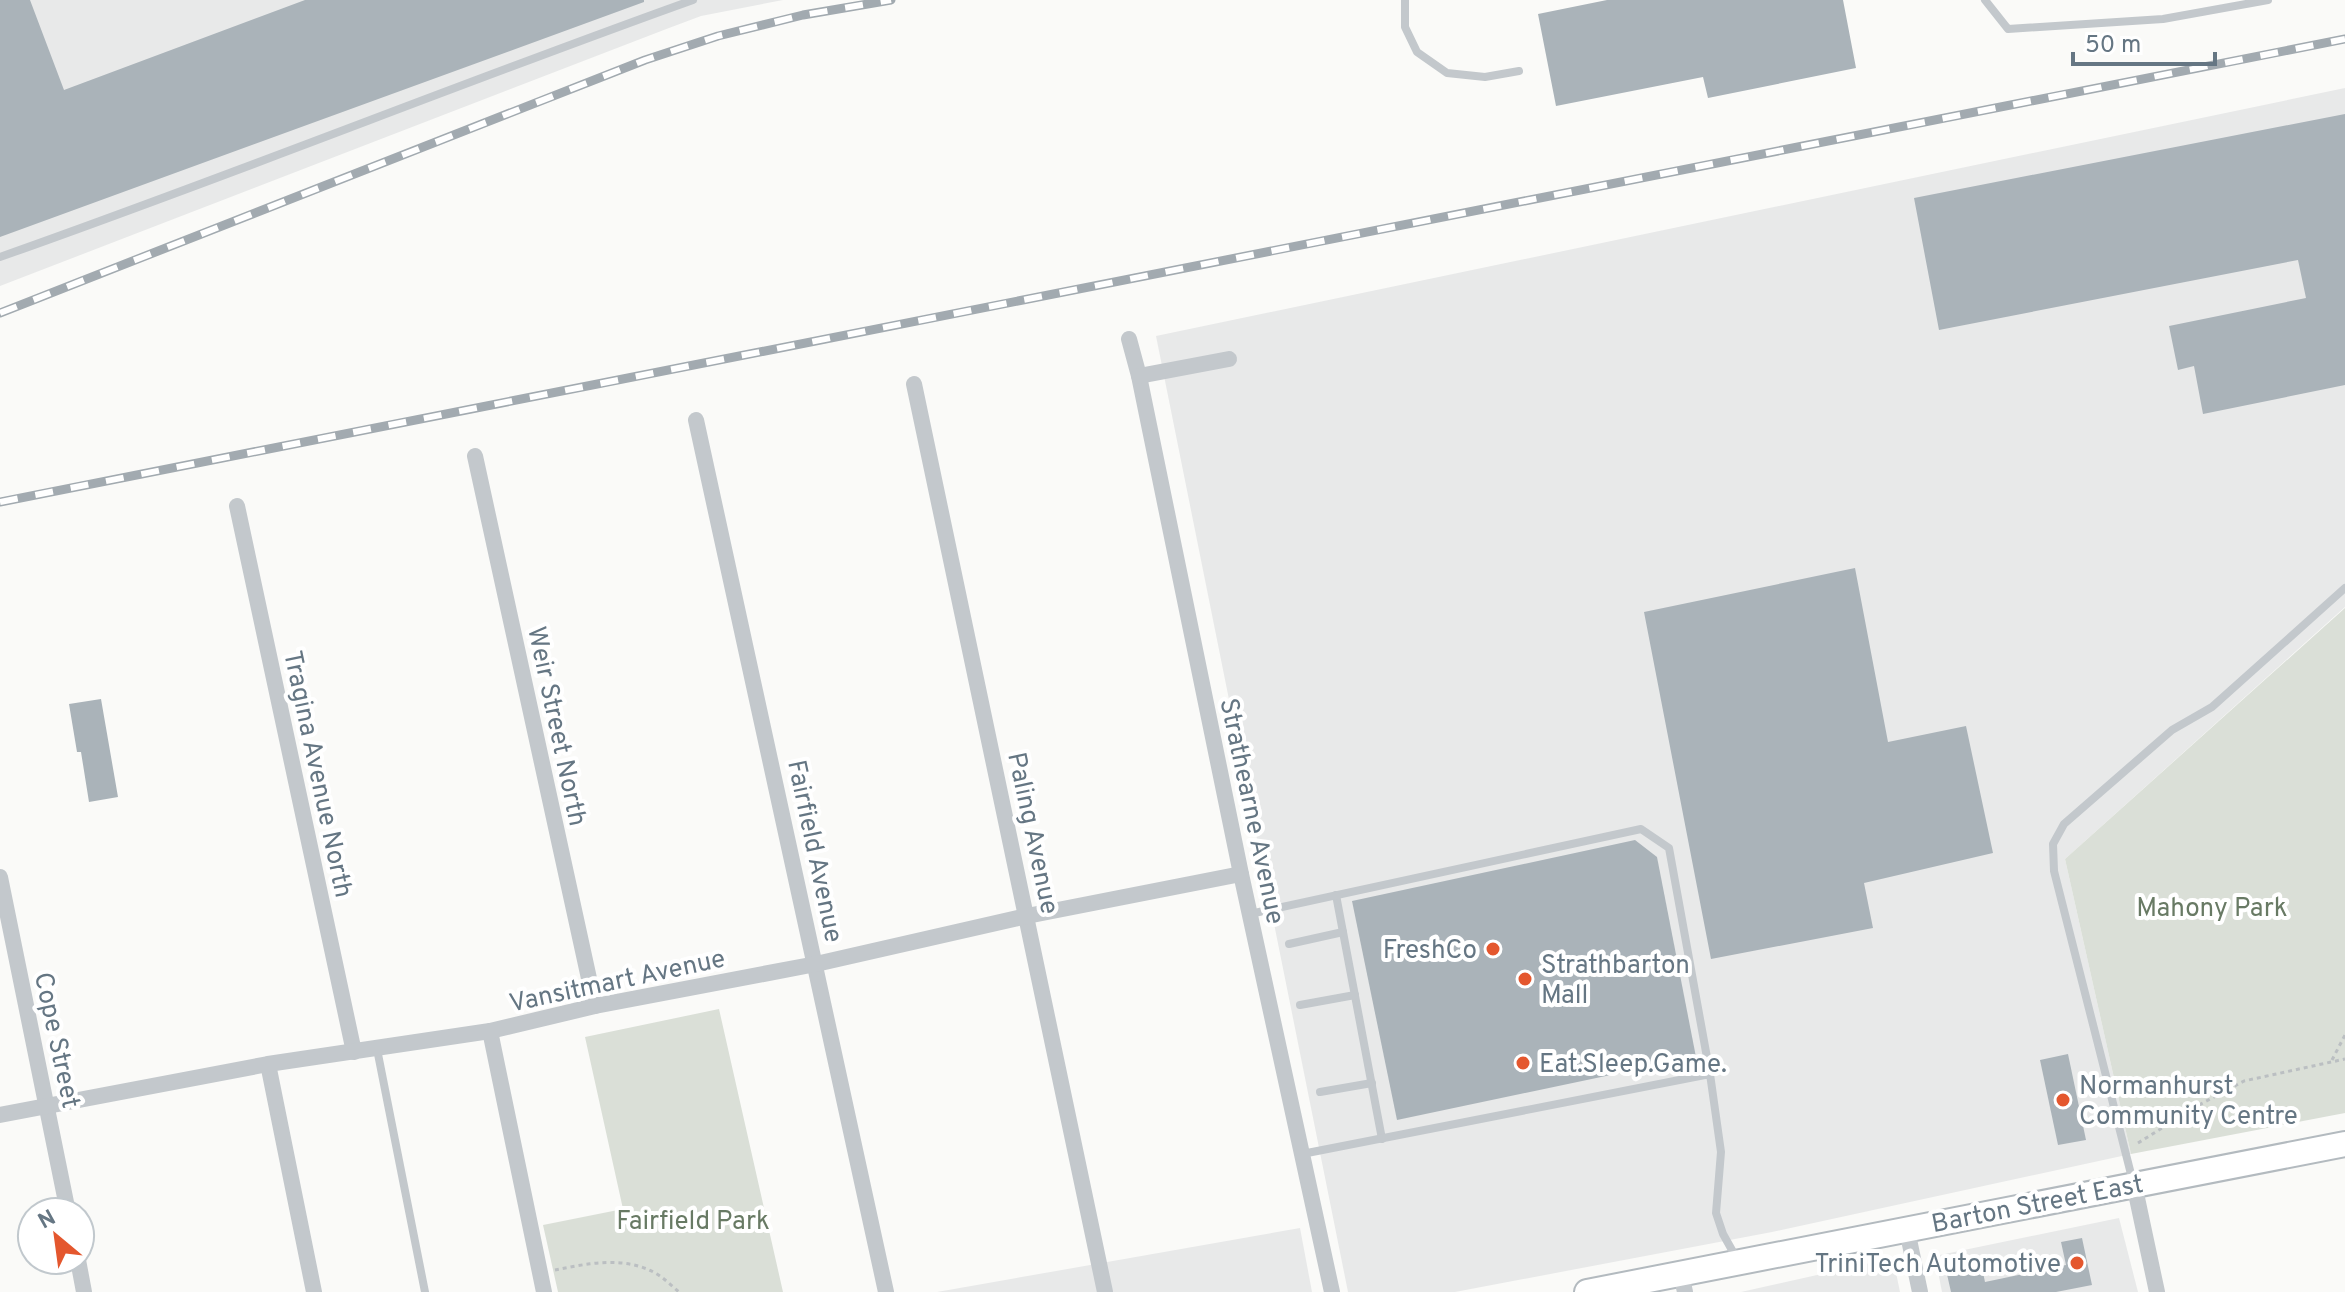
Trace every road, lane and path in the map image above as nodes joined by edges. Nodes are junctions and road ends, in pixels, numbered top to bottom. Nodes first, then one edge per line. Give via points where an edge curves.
1 (693, 0) edge
2 (1405, 0) edge
3 (1985, 0) edge
4 (2268, 0) edge
5 (1519, 71) dead end
6 (0, 257) edge
7 (1129, 339) dead end
8 (1229, 359) dead end
9 (1139, 376) junction
10 (914, 384) dead end
11 (696, 420) dead end
12 (475, 456) dead end
13 (237, 506) dead end
14 (2345, 588) edge
15 (1241, 874) junction
16 (0, 877) edge
17 (1336, 895) junction
18 (1250, 914) junction
19 (1027, 916) junction
20 (1343, 932) junction
21 (1289, 944) dead end
22 (816, 964) junction
23 (1355, 995) junction
24 (1300, 1005) dead end
25 (595, 1006) junction
26 (490, 1031) junction
27 (2345, 1035) edge
28 (377, 1049) junction
29 (354, 1052) junction
30 (2345, 1059) edge
31 (2332, 1060) junction
32 (268, 1064) junction
33 (1710, 1074) junction
34 (1372, 1083) junction
35 (1320, 1092) dead end
36 (47, 1106) junction
37 (0, 1115) edge
38 (1382, 1139) junction
39 (2345, 1144) edge
40 (2132, 1147) dead end
41 (1301, 1155) junction
42 (2134, 1184) junction
43 (65, 1196) edge
44 (1907, 1230) junction
45 (1739, 1263) junction
46 (540, 1273) junction
47 (1683, 1283) edge
48 (314, 1292) edge
49 (425, 1292) edge
50 (544, 1292) edge
51 (679, 1292) edge
52 (886, 1292) edge
53 (1105, 1292) edge
54 (1332, 1292) edge
55 (1587, 1292) edge
56 (1920, 1292) edge
57 (2157, 1292) edge

1 - 6 lane
2 - 5 lane via 1405,27 1417,52 1447,73 1485,77
3 - 4 lane via 2008,29 2163,19
7 - 9 street, Strathearne Avenue
8 - 9 street
9 - 15 street, Strathearne Avenue
10 - 19 street, Paling Avenue
11 - 22 street, Fairfield Avenue
12 - 25 street, Weir Street North
13 - 29 street, Tragina Avenue North
14 - 42 lane via 2212,707 2172,730 2064,824 2053,844 2054,871
15 - 18 street, Strathearne Avenue
15 - 19 street, Vansitmart Avenue
16 - 36 street, Cope Street
17 - 18 lane
17 - 20 lane
17 - 33 lane via 1641,829 1669,848
18 - 41 street, Strathearne Avenue
19 - 22 street, Vansitmart Avenue
19 - 53 street, Paling Avenue
20 - 21 lane
20 - 23 lane
22 - 25 street, Vansitmart Avenue
22 - 52 street, Fairfield Avenue
23 - 24 lane
23 - 34 lane
25 - 26 street, Vansitmart Avenue
26 - 28 street, Vansitmart Avenue
26 - 46 street
27 - 31 path
28 - 29 street, Vansitmart Avenue
28 - 49 lane
29 - 32 street, Vansitmart Avenue
30 - 31 path
31 - 40 path via 2244,1081
32 - 36 street, Vansitmart Avenue
32 - 48 street
33 - 38 lane
33 - 45 lane via 1721,1152 1716,1213
34 - 35 lane
34 - 38 lane
36 - 37 street, Vansitmart Avenue
36 - 43 street, Cope Street
38 - 41 lane
39 - 42 main road, Barton Street East
41 - 54 street, Strathearne Avenue
42 - 44 main road, Barton Street East
42 - 57 street
44 - 45 main road, Barton Street East
44 - 56 street
45 - 47 main road, Barton Street East
46 - 50 street
46 - 51 path via 610,1262 658,1275
47 - 55 main road, Barton Street East

